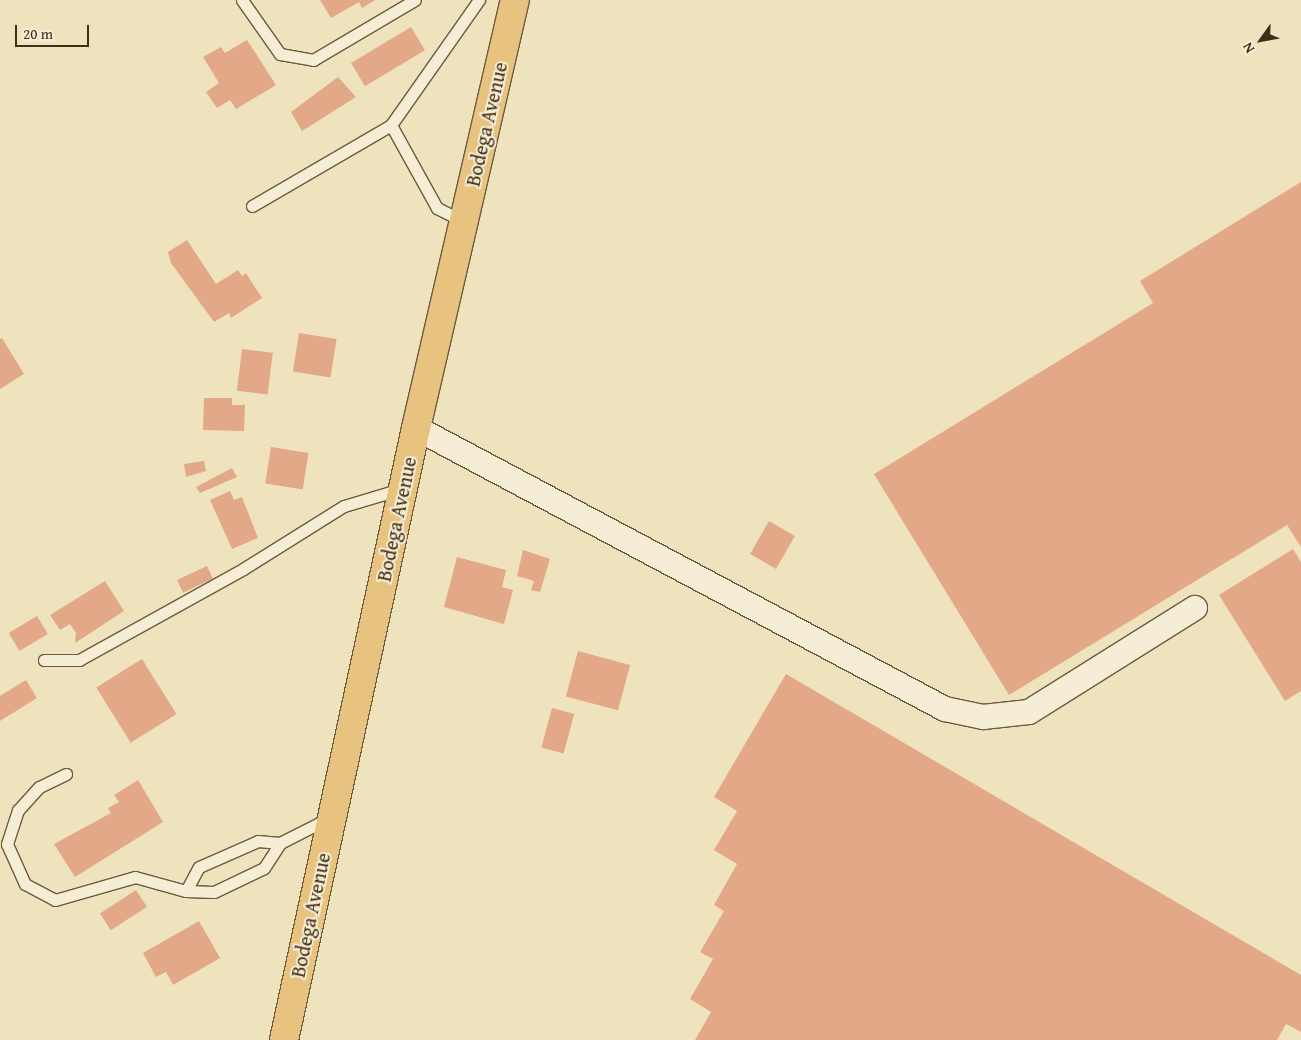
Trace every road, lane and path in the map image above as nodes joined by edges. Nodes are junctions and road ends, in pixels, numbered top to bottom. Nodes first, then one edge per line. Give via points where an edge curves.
1 (242, 0) edge
2 (416, 0) edge
3 (479, 0) edge
4 (510, 1) edge
5 (390, 125) junction
6 (252, 206) dead end
7 (463, 221) junction
8 (416, 428) junction
9 (403, 488) junction
10 (1195, 608) dead end
11 (44, 660) dead end
12 (66, 774) dead end
13 (331, 817) junction
14 (280, 843) junction
15 (186, 891) junction
16 (284, 1040) edge

1 - 2 lane via 280,54 313,60
3 - 5 lane
4 - 7 main road, Bodega Avenue
5 - 6 lane
5 - 7 lane via 437,208
7 - 8 main road, Bodega Avenue
8 - 9 main road, Bodega Avenue
8 - 10 street via 945,709 983,717 1029,712
9 - 11 lane via 344,506 243,569 79,660
9 - 13 main road, Bodega Avenue
12 - 15 lane via 40,787 18,810 7,844 25,884 55,900 135,877
13 - 14 lane
13 - 16 main road, Bodega Avenue
14 - 15 lane via 264,868 214,892
14 - 15 lane via 258,841 199,866

